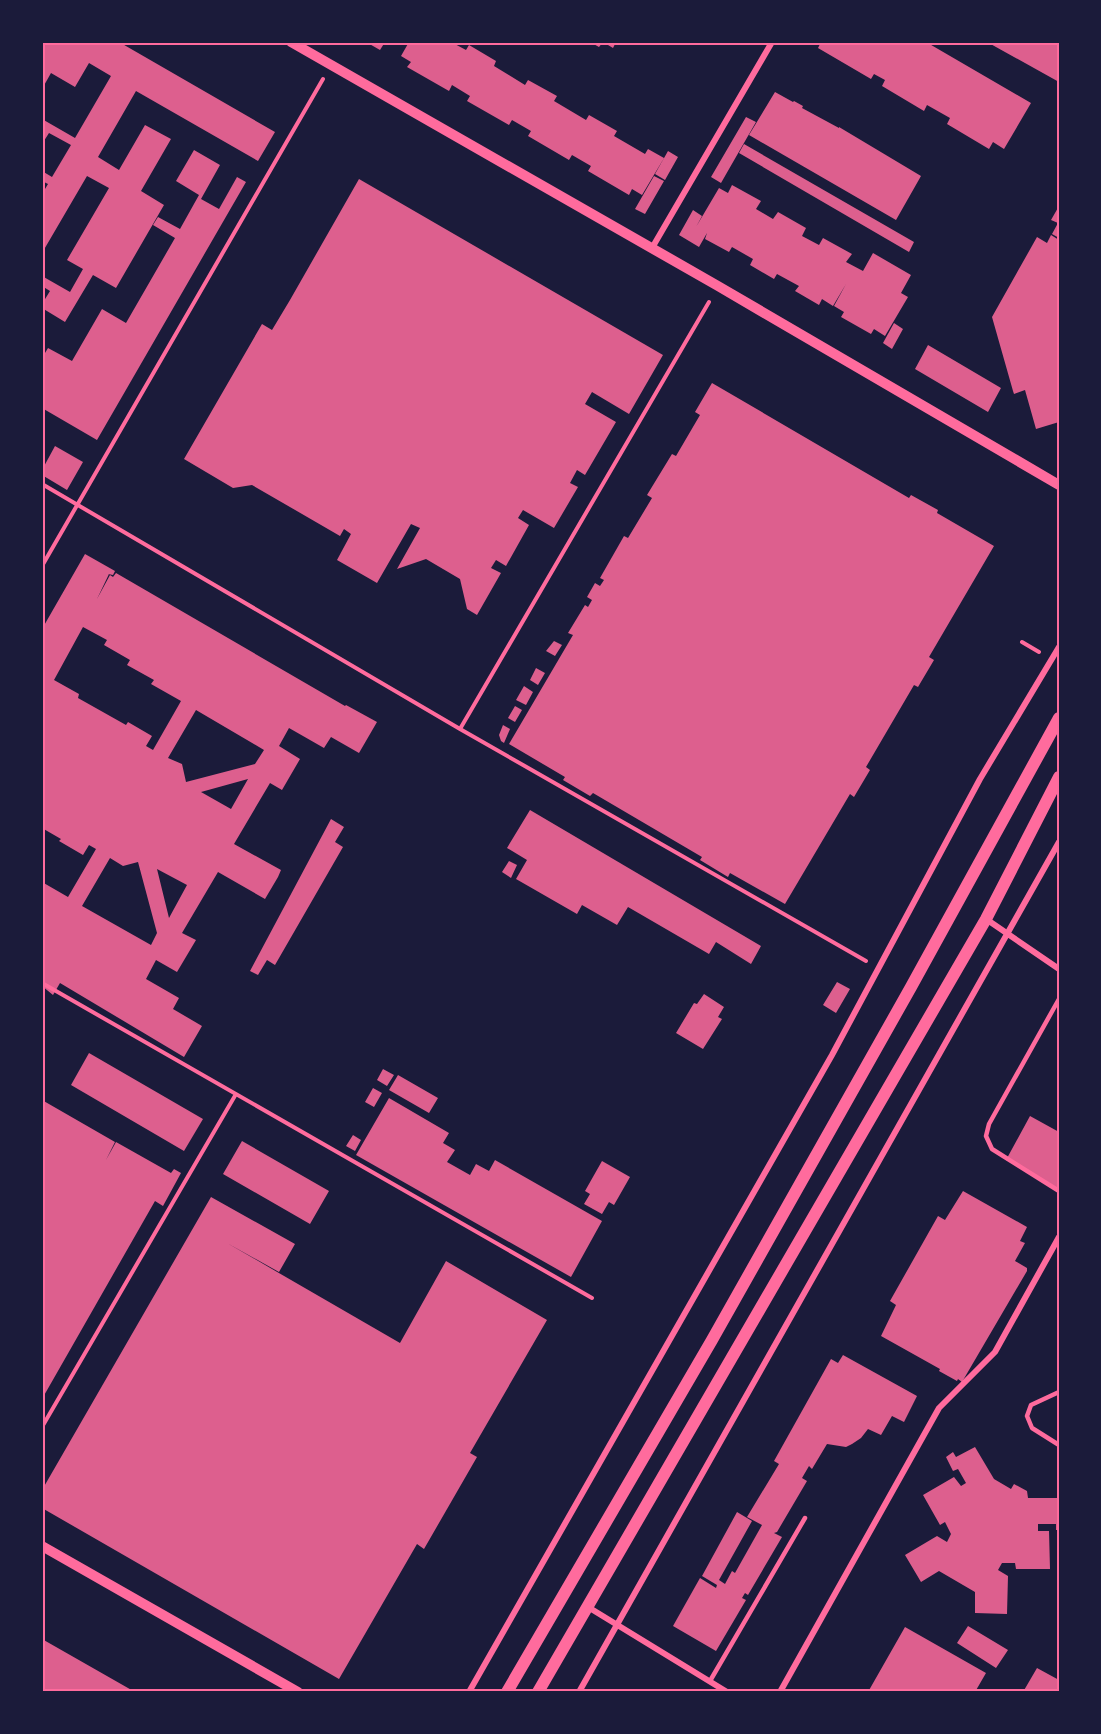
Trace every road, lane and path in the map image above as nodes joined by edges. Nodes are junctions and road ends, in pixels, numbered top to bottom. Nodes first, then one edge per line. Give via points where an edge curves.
1 (291, 42) edge
2 (772, 42) edge
3 (331, 65) junction
4 (652, 248) junction
5 (718, 286) junction
6 (42, 484) edge
7 (1059, 485) edge
8 (77, 505) junction
9 (42, 566) edge
10 (1059, 647) edge
11 (1059, 718) edge
12 (460, 729) junction
13 (1059, 777) edge
14 (1059, 842) edge
15 (986, 919) junction
16 (1007, 933) junction
17 (879, 968) junction
18 (1059, 969) edge
19 (42, 983) edge
20 (1059, 999) edge
21 (236, 1094) junction
22 (1059, 1191) edge
23 (1059, 1237) edge
24 (592, 1298) dead end
25 (1059, 1392) edge
26 (42, 1427) edge
27 (1059, 1445) edge
28 (806, 1518) dead end
29 (42, 1546) edge
30 (587, 1606) junction
31 (617, 1625) junction
32 (710, 1682) junction
33 (298, 1692) edge
34 (469, 1692) edge
35 (507, 1692) edge
36 (538, 1692) edge
37 (579, 1692) edge
38 (727, 1692) edge
39 (780, 1692) edge

1 - 3 street
2 - 4 street
3 - 4 street
3 - 8 path
4 - 5 street
5 - 7 street
5 - 12 path
6 - 8 path
8 - 9 path
8 - 12 path
10 - 17 street via 980,779
11 - 35 main road via 712,1340
12 - 17 path
13 - 15 main road
14 - 16 street
15 - 16 street
15 - 30 main road
16 - 18 street
16 - 31 street
17 - 34 street
19 - 21 path
20 - 22 lane via 986,1136 992,1149
21 - 24 path
21 - 26 path
23 - 39 street via 995,1352 939,1408
25 - 27 lane via 1031,1405 1028,1416 1032,1428
28 - 32 lane
29 - 33 street
30 - 31 street
30 - 36 main road
31 - 32 street
31 - 37 street
32 - 38 street

